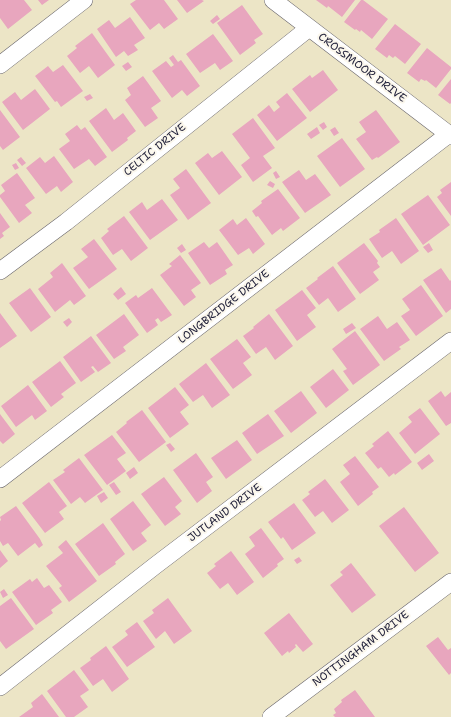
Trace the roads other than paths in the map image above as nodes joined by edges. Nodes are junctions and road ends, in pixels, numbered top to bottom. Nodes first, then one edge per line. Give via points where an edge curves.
1 (84, 0) edge
2 (273, 0) edge
3 (308, 28) junction
4 (0, 65) edge
5 (450, 135) edge
6 (0, 272) edge
7 (451, 341) edge
8 (0, 479) edge
9 (451, 582) edge
10 (0, 687) edge
11 (272, 717) edge

1 - 4 street
2 - 3 street, CROSSMOOR DRIVE
3 - 5 street, CROSSMOOR DRIVE
3 - 6 street, CELTIC DRIVE
5 - 8 street, LONGBRIDGE DRIVE
7 - 10 street, JUTLAND DRIVE
9 - 11 street, NOTTINGHAM DRIVE

